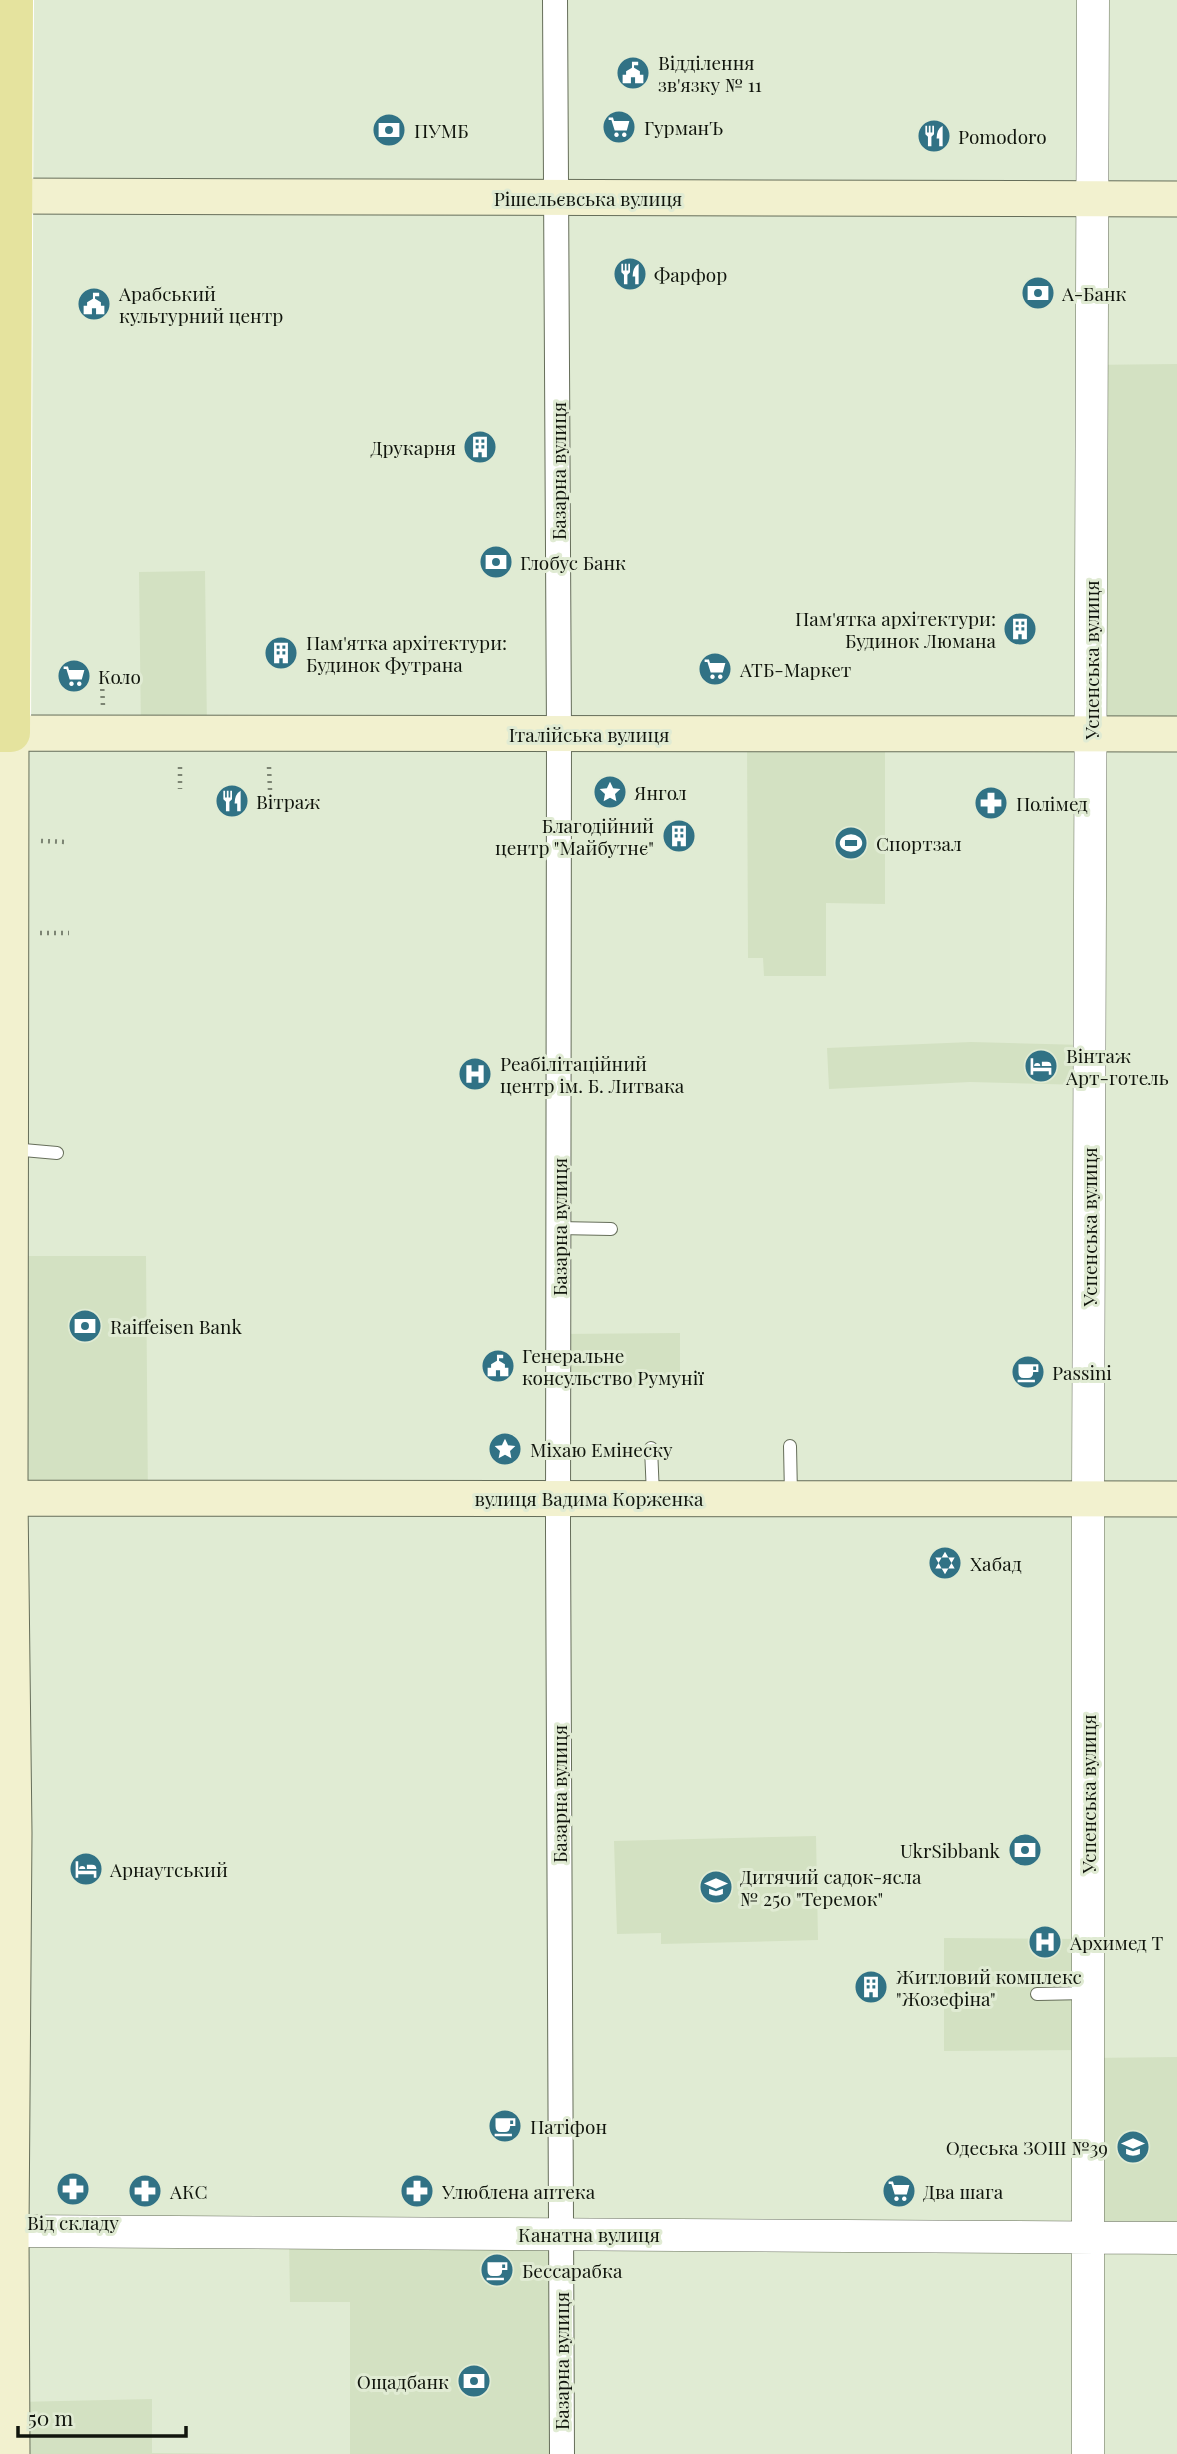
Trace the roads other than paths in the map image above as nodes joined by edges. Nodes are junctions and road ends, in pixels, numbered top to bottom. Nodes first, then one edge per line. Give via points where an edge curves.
1 (14, 0) edge
2 (555, 0) edge
3 (1093, 0) edge
4 (7, 197) edge
5 (557, 198) junction
6 (1092, 198) junction
7 (1177, 199) edge
8 (6, 733) edge
9 (559, 734) junction
10 (1091, 734) junction
11 (1177, 734) edge
12 (57, 1153) dead end
13 (8, 1156) edge
14 (558, 1228) junction
15 (611, 1228) dead end
16 (790, 1446) dead end
17 (651, 1448) dead end
18 (5, 1498) edge
19 (558, 1499) junction
20 (653, 1499) junction
21 (791, 1499) junction
22 (1088, 1499) junction
23 (1177, 1499) edge
24 (7, 1833) edge
25 (1087, 1993) junction
26 (1037, 1994) dead end
27 (5, 2231) edge
28 (561, 2234) junction
29 (1088, 2237) junction
30 (1177, 2238) edge
31 (12, 2454) edge
32 (562, 2454) edge
33 (1088, 2454) edge

1 - 4 main road
2 - 5 street, Базарна вулиця
3 - 6 street, Успенська вулиця
4 - 5 main road, Рішельєвська вулиця
4 - 8 main road
5 - 6 main road, Рішельєвська вулиця
5 - 9 street, Базарна вулиця
6 - 7 main road, Рішельєвська вулиця
6 - 10 street, Успенська вулиця
8 - 9 main road, Італійська вулиця
8 - 13 main road
9 - 10 main road, Італійська вулиця
9 - 14 street, Базарна вулиця
10 - 11 main road, Італійська вулиця
10 - 22 street, Успенська вулиця
12 - 13 lane
13 - 18 main road
14 - 15 lane
14 - 19 street, Базарна вулиця
16 - 21 lane
17 - 20 lane
18 - 19 main road, вулиця Вадима Корженка
18 - 24 main road
19 - 20 main road, вулиця Вадима Корженка
19 - 28 street, Базарна вулиця
20 - 21 main road, вулиця Вадима Корженка
21 - 22 main road, вулиця Вадима Корженка
22 - 23 main road, вулиця Вадима Корженка
22 - 25 street, Успенська вулиця
24 - 27 main road
25 - 26 lane
25 - 29 street, Успенська вулиця
27 - 28 street, Канатна вулиця
27 - 31 main road
28 - 29 street, Канатна вулиця
28 - 32 street, Базарна вулиця
29 - 30 street, Канатна вулиця
29 - 33 street, Успенська вулиця

